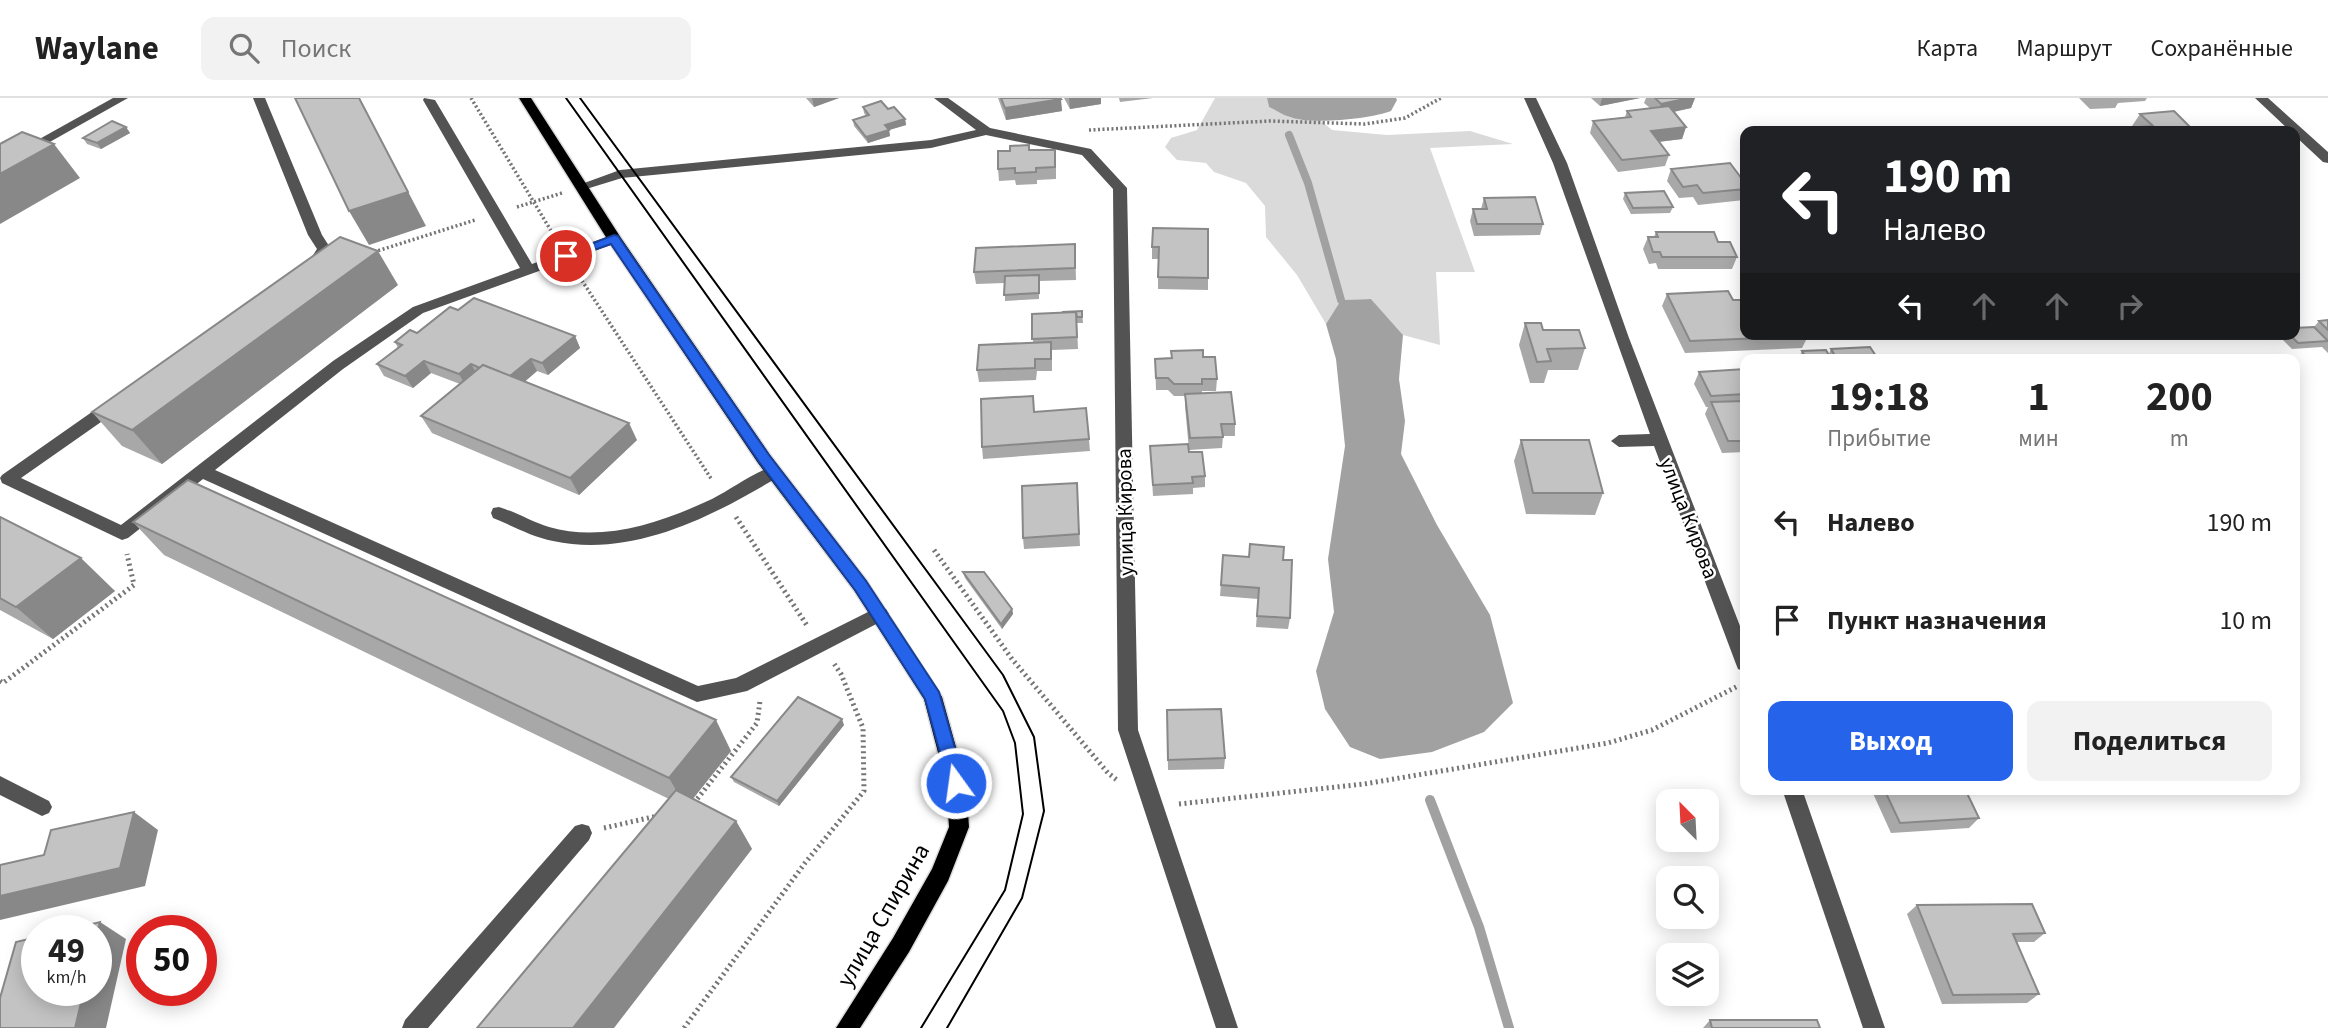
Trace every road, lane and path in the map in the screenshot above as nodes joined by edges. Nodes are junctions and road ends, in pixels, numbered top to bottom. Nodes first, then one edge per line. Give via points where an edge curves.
1 (122, 98) edge
2 (259, 98) edge
3 (471, 98) edge
4 (525, 98) edge
5 (940, 98) edge
6 (1441, 98) edge
7 (1530, 98) edge
8 (2261, 98) edge
9 (429, 100) dead end
10 (2292, 126) edge
11 (986, 131) junction
12 (1079, 131) dead end
13 (2300, 134) edge
14 (2328, 159) edge
15 (0, 166) edge
16 (583, 186) junction
17 (476, 220) dead end
18 (614, 239) junction
19 (324, 249) junction
20 (566, 256) junction
21 (528, 270) junction
22 (303, 274) edge
23 (132, 392) edge
24 (1619, 440) dead end
25 (1660, 440) junction
26 (202, 471) junction
27 (774, 472) junction
28 (4, 477) edge
29 (726, 501) junction
30 (499, 513) dead end
31 (122, 533) junction
32 (934, 550) dead end
33 (880, 614) junction
34 (820, 644) junction
35 (1740, 651) edge
36 (765, 673) junction
37 (0, 681) edge
38 (1740, 685) edge
39 (0, 785) edge
40 (1794, 795) edge
41 (42, 807) dead end
42 (1153, 807) junction
43 (690, 809) edge
44 (663, 815) edge
45 (582, 833) joint
46 (413, 1028) edge
47 (684, 1028) edge
48 (847, 1028) edge
49 (1227, 1028) edge
50 (1874, 1028) edge

1 - 15 street
2 - 19 street
3 - 20 path
4 - 16 main road, улица Спирина
5 - 11 street, улица Кирова
6 - 12 path via 1405,118 1365,124 1270,121
7 - 25 street, улица Кирова via 1560,163
8 - 10 street
9 - 21 street
11 - 16 street via 931,144 620,174
11 - 42 street, улица Кирова via 1086,152 1120,188 1128,730
13 - 14 street
16 - 18 main road, улица Спирина
17 - 19 path via 375,252
18 - 20 street
18 - 27 main road, улица Спирина
19 - 22 street
20 - 21 street
20 - 29 path
21 - 26 street via 418,310 338,365
23 - 28 street
24 - 25 street
25 - 35 street, улица Кирова
26 - 31 street
26 - 36 street via 697,694 740,685
27 - 29 street
27 - 33 main road, улица Спирина
28 - 31 street
29 - 30 street via 664,527 616,537 555,535
29 - 34 path
31 - 37 path via 134,585
32 - 42 path via 1012,659 1108,773
33 - 34 street
33 - 48 main road, улица Спирина via 933,697 956,783 959,827 941,874
34 - 36 street
34 - 47 path via 841,674 863,728 864,791
36 - 43 path via 757,723
38 - 42 path via 1652,730 1608,743 1364,784
39 - 41 street
40 - 50 street
42 - 49 street, улица Кирова
44 - 45 path
45 - 46 street

